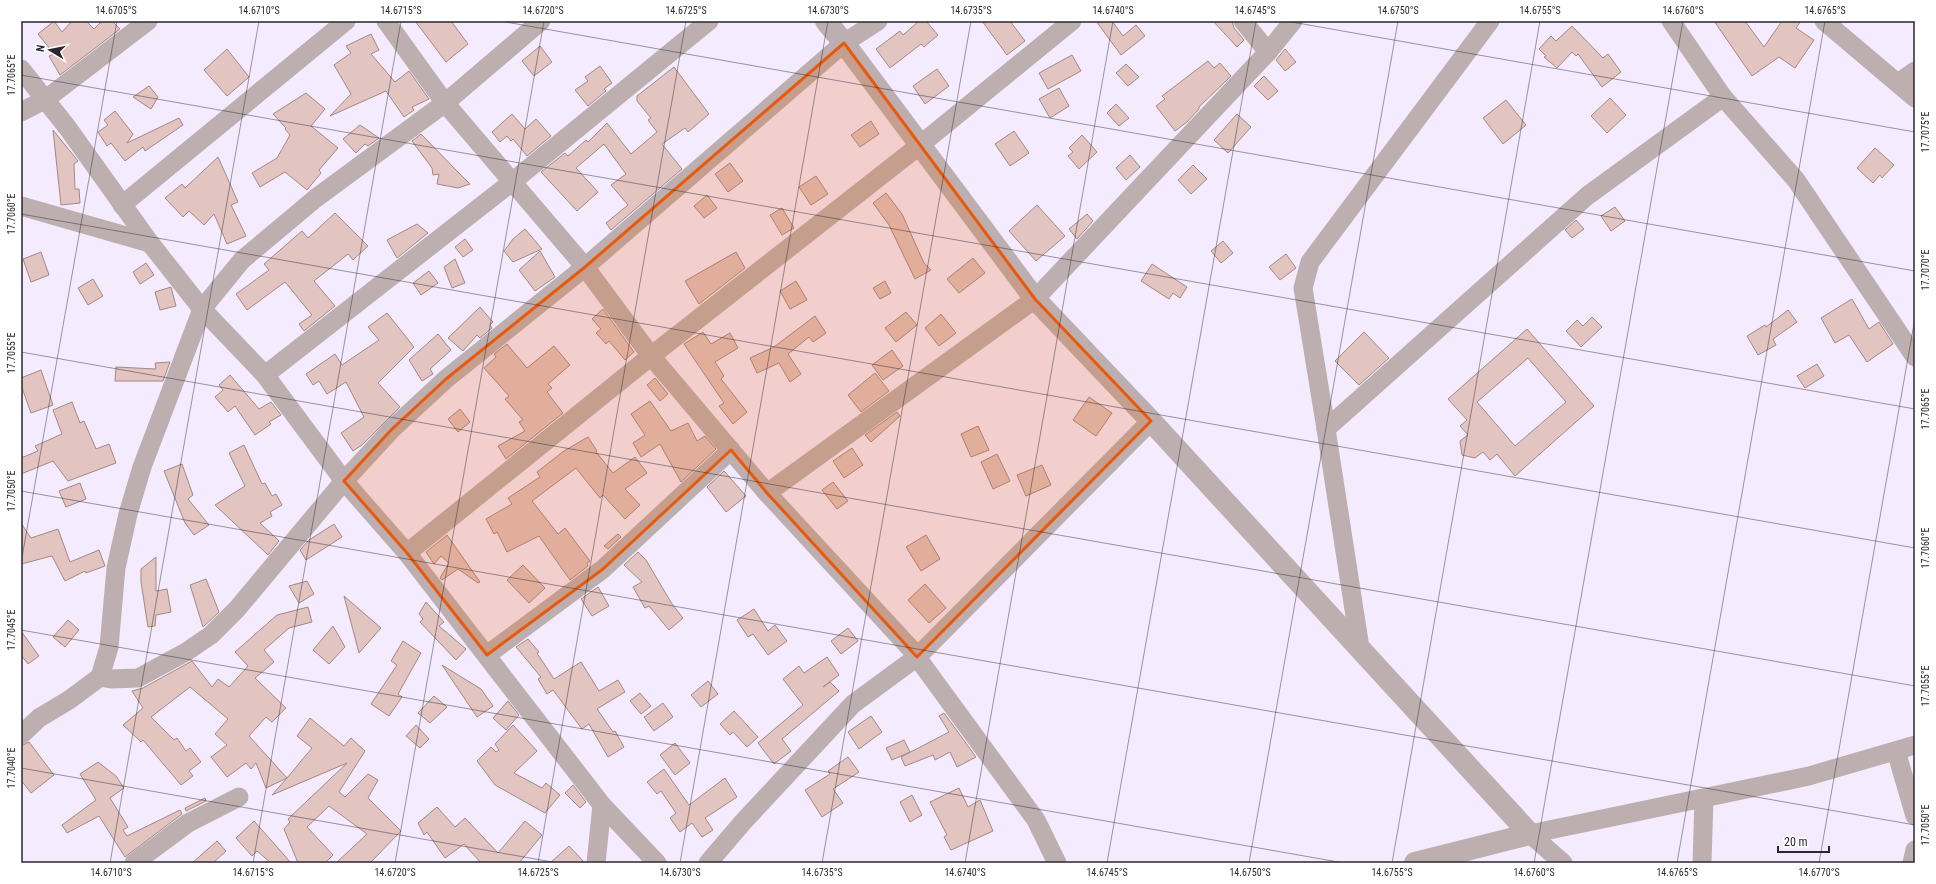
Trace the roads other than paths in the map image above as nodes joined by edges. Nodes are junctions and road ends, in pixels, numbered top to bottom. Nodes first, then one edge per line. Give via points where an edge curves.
1 (148, 21) edge
2 (346, 21) edge
3 (386, 21) edge
4 (541, 21) edge
5 (709, 21) edge
6 (826, 21) edge
7 (878, 21) edge
8 (1072, 21) edge
9 (1243, 21) edge
10 (1292, 21) edge
11 (1490, 21) edge
12 (1671, 21) edge
13 (1824, 21) edge
14 (844, 43) junction
15 (1268, 52) junction
16 (21, 69) edge
17 (1915, 70) edge
18 (1898, 84) junction
19 (1724, 96) junction
20 (1915, 98) edge
21 (46, 99) junction
22 (446, 103) junction
23 (21, 112) edge
24 (920, 145) junction
25 (512, 182) junction
26 (122, 205) junction
27 (21, 206) edge
28 (150, 243) junction
29 (585, 267) junction
30 (1035, 299) junction
31 (202, 309) junction
32 (651, 356) junction
33 (1915, 358) edge
34 (265, 375) junction
35 (1151, 421) junction
36 (1326, 429) junction
37 (731, 450) junction
38 (344, 481) junction
39 (767, 493) junction
40 (407, 553) junction
41 (1360, 648) junction
42 (487, 655) junction
43 (917, 657) junction
44 (100, 677) junction
45 (21, 735) edge
46 (1915, 745) edge
47 (1896, 751) junction
48 (239, 797) dead end
49 (1704, 798) junction
50 (602, 805) junction
51 (1915, 816) edge
52 (1530, 834) junction
53 (1915, 850) edge
54 (134, 863) edge
55 (596, 863) edge
56 (657, 863) edge
57 (708, 863) edge
58 (1057, 863) edge
59 (1415, 863) edge
60 (1563, 863) edge
61 (1702, 863) edge
62 (1912, 863) edge

1 - 21 street
2 - 26 street
3 - 22 street
4 - 22 street
5 - 25 street
6 - 14 street
7 - 14 street
8 - 24 street
9 - 15 street
10 - 15 street
11 - 36 street via 1310,262 1303,288
12 - 19 street
13 - 18 street
14 - 24 street
14 - 29 street
15 - 30 street
16 - 21 street
17 - 18 street
18 - 20 street
19 - 33 street via 1796,180
19 - 36 street via 1587,196
21 - 23 street
21 - 26 street
22 - 25 street
22 - 31 street via 316,198 242,260
24 - 30 street
24 - 32 street
25 - 29 street
25 - 34 street
26 - 28 street
27 - 28 street
28 - 31 street
29 - 32 street
29 - 38 street via 446,379 392,429
30 - 35 street
30 - 39 street
31 - 34 street
31 - 44 street via 142,467 128,514 116,568 109,647
32 - 37 street
32 - 40 street
34 - 38 street
35 - 41 street
35 - 43 street
36 - 41 street
37 - 39 street
37 - 42 street via 603,569
38 - 40 street
38 - 44 street via 237,609 211,635 138,678
39 - 43 street
40 - 42 street
41 - 52 street
42 - 50 street
43 - 57 street via 853,704
43 - 58 street via 1036,820
44 - 45 street via 39,718
46 - 47 street
47 - 49 street via 1809,776
47 - 51 street
48 - 54 street via 188,823
49 - 52 street
49 - 61 street
50 - 55 street
50 - 56 street
52 - 59 street
52 - 60 street
53 - 62 street

